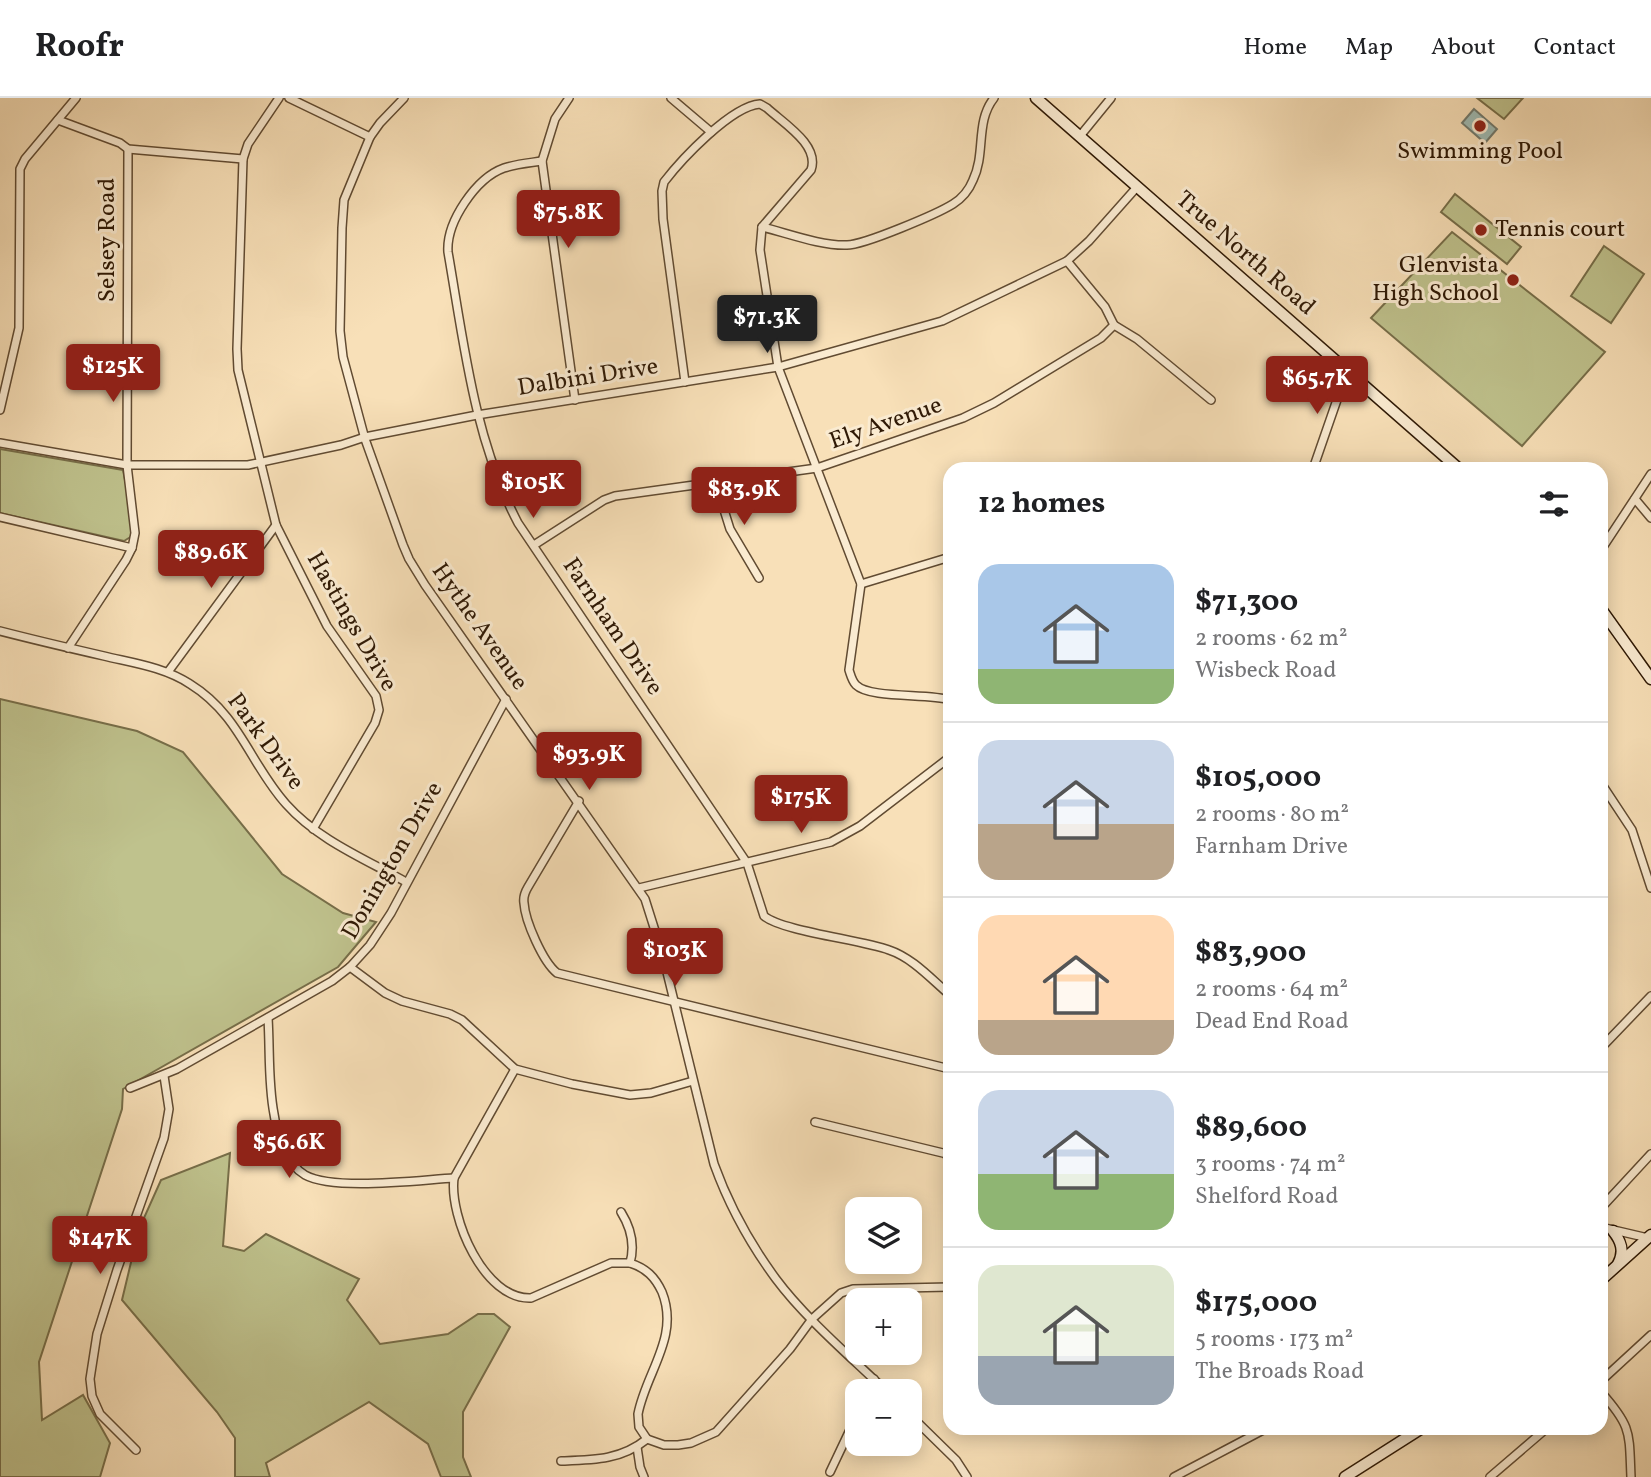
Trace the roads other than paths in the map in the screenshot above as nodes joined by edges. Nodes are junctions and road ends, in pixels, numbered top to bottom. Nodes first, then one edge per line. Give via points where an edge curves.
1 (76, 98) edge
2 (279, 98) edge
3 (289, 98) edge
4 (404, 98) edge
5 (569, 98) edge
6 (671, 98) edge
7 (994, 98) edge
8 (1036, 98) edge
9 (1111, 98) edge
10 (58, 120) junction
11 (711, 132) junction
12 (1080, 136) junction
13 (370, 137) junction
14 (128, 149) junction
15 (243, 159) junction
16 (542, 161) junction
17 (1137, 187) junction
18 (762, 227) junction
19 (1067, 261) junction
20 (1114, 325) junction
21 (778, 367) junction
22 (1347, 371) junction
23 (685, 382) junction
24 (575, 400) junction
25 (1211, 400) dead end
26 (0, 410) edge
27 (477, 415) junction
28 (365, 436) junction
29 (0, 443) edge
30 (1315, 462) edge
31 (1451, 462) edge
32 (260, 463) junction
33 (127, 465) junction
34 (817, 468) junction
35 (1651, 474) edge
36 (715, 481) junction
37 (1635, 499) junction
38 (0, 517) edge
39 (1651, 518) edge
40 (276, 525) junction
41 (1608, 540) edge
42 (534, 545) junction
43 (132, 548) junction
44 (943, 559) edge
45 (760, 578) dead end
46 (861, 584) junction
47 (1608, 619) edge
48 (0, 631) edge
49 (68, 648) junction
50 (169, 672) junction
51 (1651, 679) edge
52 (506, 699) junction
53 (943, 699) edge
54 (943, 762) edge
55 (1608, 794) edge
56 (579, 801) junction
57 (313, 829) junction
58 (747, 863) junction
59 (406, 882) junction
60 (639, 888) junction
61 (1651, 888) edge
62 (350, 967) junction
63 (943, 989) edge
64 (1651, 996) edge
65 (674, 1002) junction
66 (268, 1018) junction
67 (1608, 1041) edge
68 (943, 1067) edge
69 (515, 1069) junction
70 (164, 1076) junction
71 (693, 1081) junction
72 (130, 1088) dead end
73 (815, 1122) dead end
74 (943, 1153) edge
75 (1651, 1154) edge
76 (454, 1178) junction
77 (1608, 1200) edge
78 (621, 1212) dead end
79 (1608, 1229) edge
80 (1613, 1231) junction
81 (1649, 1237) edge
82 (630, 1264) junction
83 (1617, 1267) junction
84 (1608, 1274) edge
85 (943, 1287) edge
86 (812, 1319) junction
87 (1651, 1335) edge
88 (1608, 1375) edge
89 (874, 1379) edge
90 (1608, 1400) edge
91 (922, 1427) edge
92 (1254, 1435) edge
93 (1411, 1435) edge
94 (1539, 1435) edge
95 (647, 1439) junction
96 (845, 1440) edge
97 (637, 1447) junction
98 (136, 1450) dead end
99 (561, 1461) dead end
100 (830, 1472) dead end
101 (644, 1477) edge
102 (967, 1477) edge
103 (1174, 1477) edge
104 (1345, 1477) edge
105 (1490, 1477) edge
106 (1630, 1477) edge

1 - 10 street
2 - 15 street, Hastings Drive
3 - 13 street
4 - 13 street, Hythe Avenue
5 - 16 street via 555,118
6 - 11 street
7 - 18 street via 984,114 979,166 972,183 953,204 847,245
8 - 12 main road, True North Road
9 - 12 street
10 - 14 street
10 - 26 street via 20,169 19,328
11 - 18 street via 755,104 767,108 813,156 811,170
11 - 23 street via 664,182 662,191
12 - 17 main road, True North Road
13 - 28 street, Hythe Avenue via 345,200 342,228 341,345
14 - 15 street
14 - 33 street, Selsey Road
15 - 32 street, Hastings Drive via 238,370
16 - 24 street
16 - 27 street, Farnham Drive via 503,168 491,176 465,203 450,230 448,252
17 - 19 street, Dalbini Drive
17 - 22 main road, True North Road
18 - 21 street via 760,250
19 - 20 street
19 - 21 street, Dalbini Drive via 933,324
20 - 25 street
20 - 34 street, Ely Avenue via 1101,338 981,410
21 - 23 street, Dalbini Drive
21 - 34 street
22 - 30 street
22 - 31 main road, True North Road
23 - 24 street, Dalbini Drive
24 - 27 street, Dalbini Drive
27 - 28 street, Dalbini Drive
27 - 42 street, Farnham Drive via 506,499
28 - 32 street, Dalbini Drive
28 - 52 street, Hythe Avenue via 409,559
29 - 33 street, Dalbini Drive
32 - 33 street, Dalbini Drive
32 - 40 street, Hastings Drive
33 - 43 street, Selsey Road via 135,528
34 - 36 street, Ely Avenue
34 - 46 street
35 - 37 street
36 - 42 street, Ely Avenue via 615,496
36 - 45 street via 730,529
37 - 39 street
37 - 41 street
38 - 43 street
40 - 50 street
40 - 57 street, Hastings Drive via 327,626 379,703 375,723
42 - 58 street, Farnham Drive
43 - 49 street
44 - 46 street
46 - 53 street via 851,678 870,691
47 - 51 main road
48 - 49 street, Park Drive
49 - 50 street, Park Drive
50 - 57 street, Park Drive via 218,706 281,799
52 - 56 street, Hythe Avenue
52 - 59 street, Donington Drive
54 - 58 street via 845,835
55 - 61 street via 1632,830
56 - 60 street, Hythe Avenue
56 - 65 street via 524,895 524,907 544,958 564,976
57 - 59 street, Park Drive
58 - 60 street
58 - 63 street, Farnham Drive via 762,912 769,919 889,950
59 - 62 street, Donington Drive via 380,931
60 - 65 street, Hythe Avenue via 656,931
62 - 66 street, Donington Drive
62 - 69 street via 385,993 462,1020
64 - 67 street
65 - 68 street
65 - 71 street, Hythe Avenue
66 - 70 street, Donington Drive
66 - 76 street via 276,1125 285,1152 303,1174 351,1183
69 - 71 street via 629,1096
69 - 76 street
70 - 72 street, Donington Drive
70 - 98 street via 169,1109 164,1138 97,1334 90,1379 100,1414
71 - 86 street, Hythe Avenue via 727,1196 776,1279
73 - 74 street
75 - 77 street
76 - 82 street via 458,1218 473,1252 508,1293 531,1298 611,1263
78 - 82 street via 633,1243
79 - 80 street
80 - 81 street
80 - 83 main road via 1622,1250
81 - 83 main road
82 - 95 street via 655,1279 666,1308 666,1338 638,1414
83 - 84 main road
85 - 86 street via 853,1289 833,1299
86 - 89 street, Hythe Avenue
86 - 95 street via 716,1432 678,1445
87 - 88 street
90 - 106 street via 1627,1426
91 - 102 street
92 - 103 street
93 - 104 main road
94 - 105 street
95 - 97 street
96 - 100 street
97 - 99 street via 616,1456
97 - 101 street

